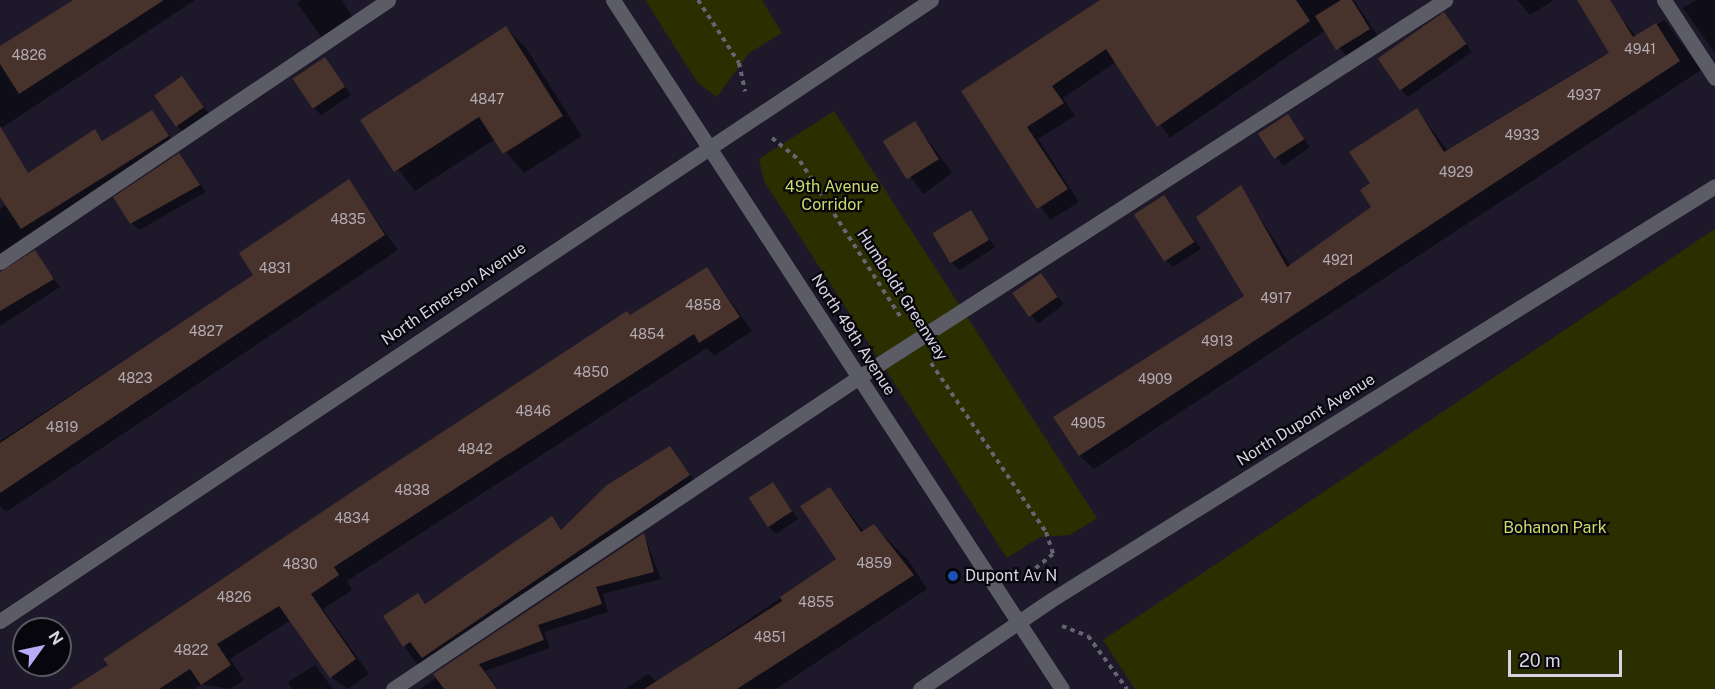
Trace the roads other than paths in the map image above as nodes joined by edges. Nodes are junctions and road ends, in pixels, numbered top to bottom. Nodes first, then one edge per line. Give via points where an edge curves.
1 (388, 0) edge
2 (613, 0) edge
3 (931, 0) edge
4 (1445, 0) edge
5 (1664, 0) edge
6 (1715, 78) edge
7 (706, 146) junction
8 (1715, 186) edge
9 (0, 262) edge
10 (859, 377) junction
11 (0, 621) edge
12 (1019, 621) junction
13 (393, 689) edge
14 (920, 689) edge
15 (1062, 689) edge

1 - 9 street
2 - 7 street, North 49th Avenue
3 - 7 street, North Emerson Avenue
4 - 10 street
5 - 6 street
7 - 10 street, North 49th Avenue
7 - 11 street, North Emerson Avenue
8 - 12 street, North Dupont Avenue
10 - 12 street, North 49th Avenue
10 - 13 street
12 - 14 street, North Dupont Avenue
12 - 15 street, North 49th Avenue

